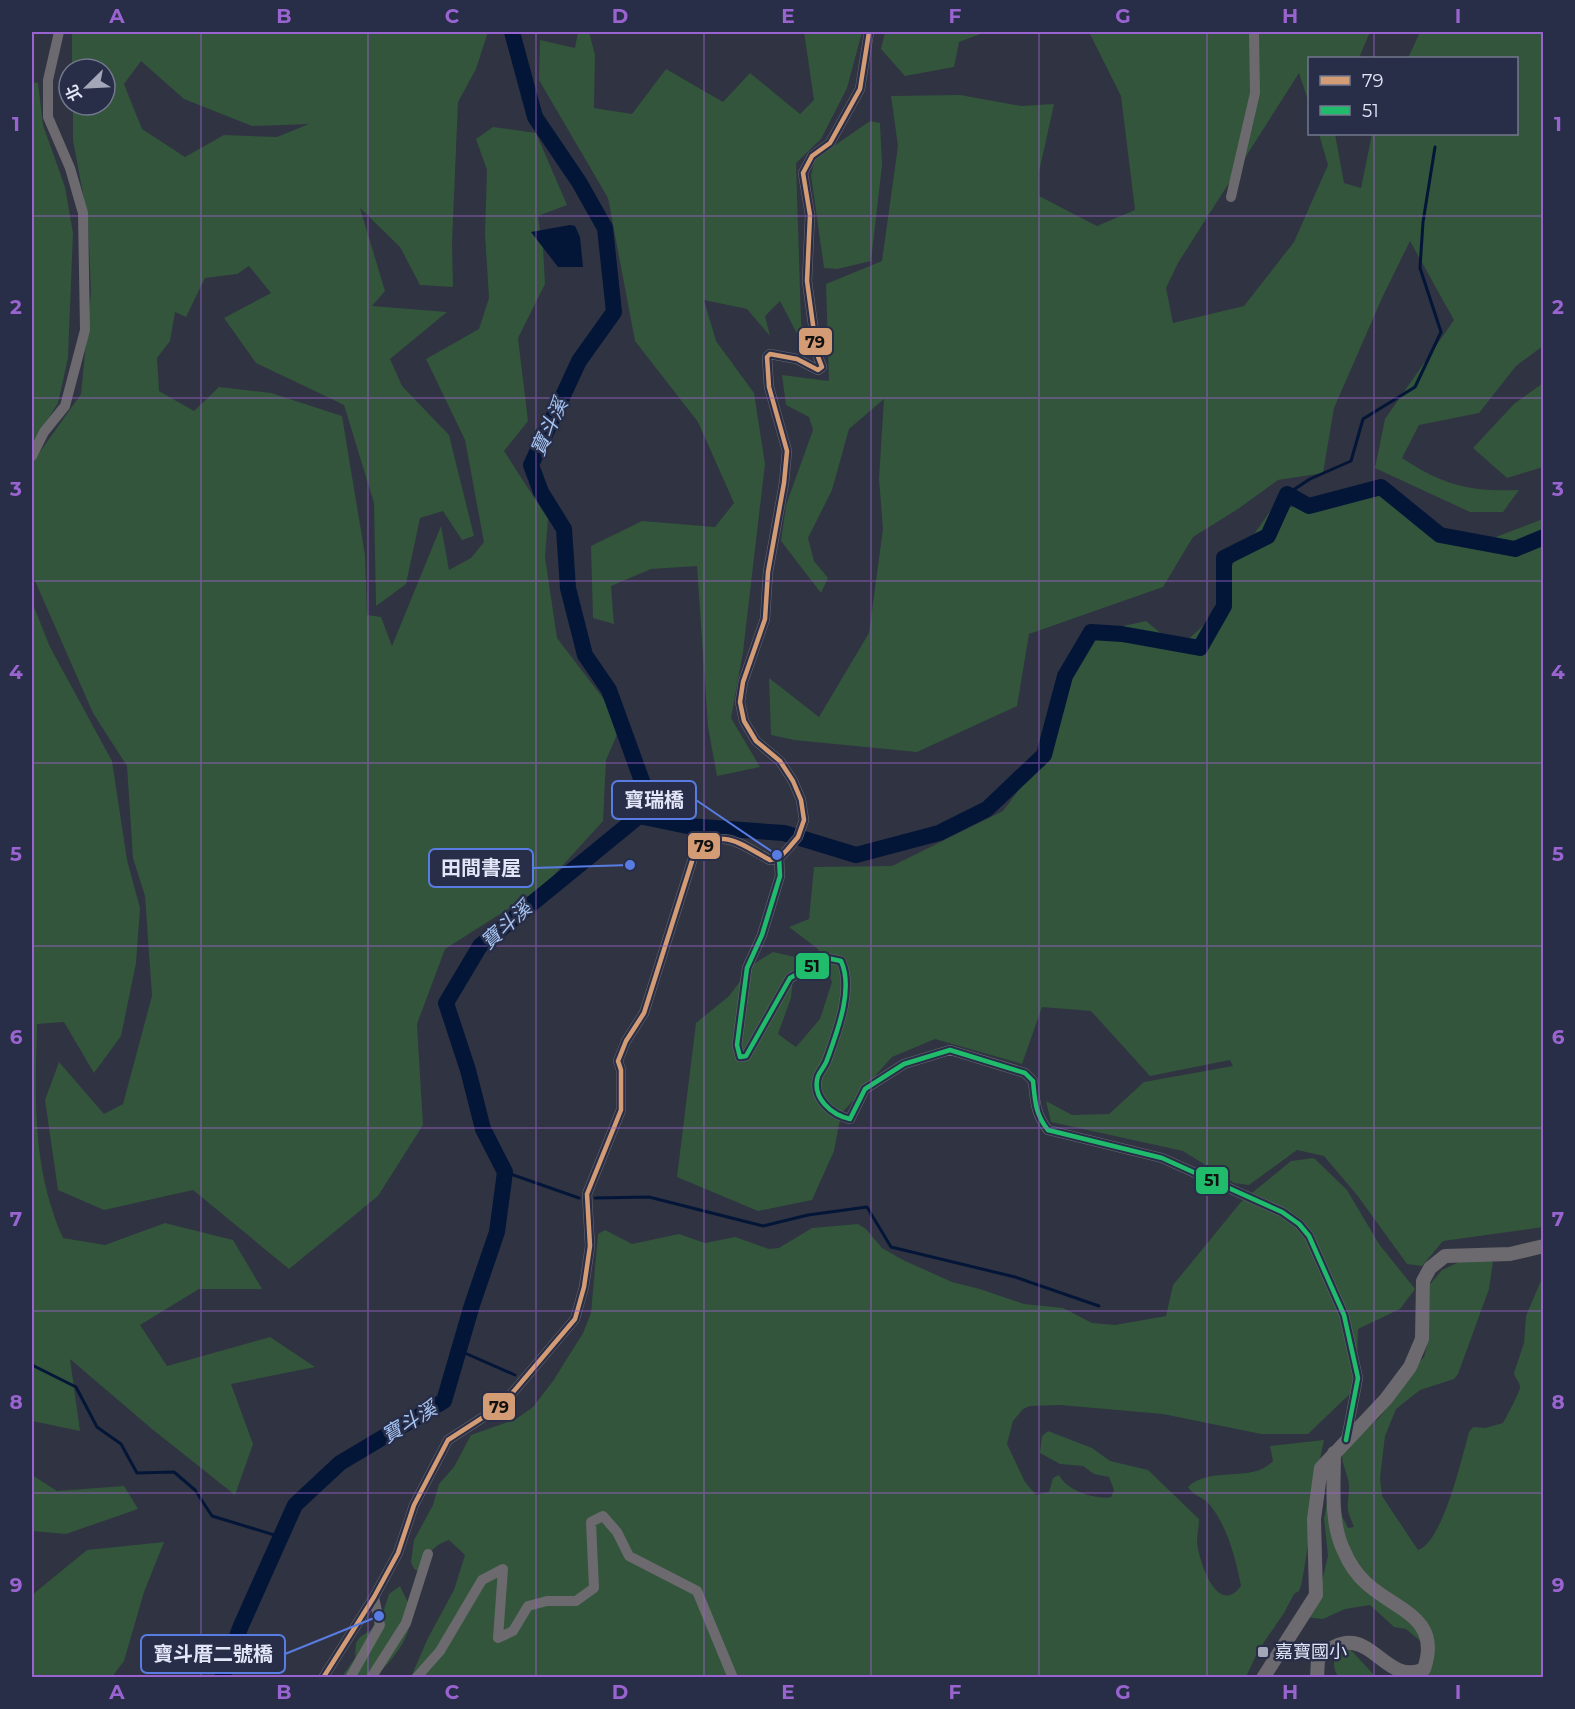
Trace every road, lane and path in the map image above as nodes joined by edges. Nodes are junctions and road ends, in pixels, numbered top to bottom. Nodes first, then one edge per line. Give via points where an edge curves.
1 (58, 32) edge
2 (869, 32) edge
3 (1254, 32) edge
4 (1231, 197) dead end
5 (32, 456) edge
6 (779, 858) junction
7 (1544, 1246) edge
8 (1346, 1440) junction
9 (1334, 1453) junction
10 (428, 1554) dead end
11 (374, 1597) junction
12 (323, 1677) edge
13 (350, 1677) edge
14 (371, 1677) edge
15 (416, 1677) edge
16 (733, 1677) edge
17 (1263, 1677) edge
18 (1317, 1677) edge

1 - 5 street via 48,80 48,117 70,168 83,213 85,330 65,406 44,432
2 - 6 street via 860,89 830,143 812,156 803,173 810,215 807,281 822,367 818,370 779,354 766,357 786,461 768,572 765,618 740,702 744,721 756,741 780,761 801,800 804,820 798,837
3 - 4 street via 1255,93
6 - 8 street via 780,876 744,981 737,1045 740,1057 746,1056 790,978 827,958 841,961 845,983 842,1013 817,1089 822,1101 840,1116 850,1119 865,1089 904,1064 950,1050 1025,1074 1032,1080 1039,1119 1048,1130 1162,1158 1282,1212 1309,1236 1344,1315 1358,1378
6 - 11 street via 770,860 724,837 702,844 693,858 644,1013 618,1061 621,1110 586,1194 590,1246 575,1319 502,1405 448,1440 414,1504 398,1553
7 - 8 street via 1510,1254 1445,1256 1430,1268 1423,1281 1422,1339 1417,1353 1386,1399
8 - 9 street
9 - 17 street via 1321,1468 1314,1519 1316,1595
9 - 18 street via 1334,1508 1341,1547 1367,1584 1414,1616 1424,1628 1429,1655 1424,1669 1408,1673 1352,1642 1332,1645 1318,1659
10 - 14 street via 406,1623
11 - 12 street
11 - 13 street via 380,1624
15 - 16 street via 440,1651 482,1580 496,1572 503,1569 498,1638 513,1631 528,1606 547,1601 576,1601 594,1588 591,1522 603,1516 617,1532 629,1556 697,1591

